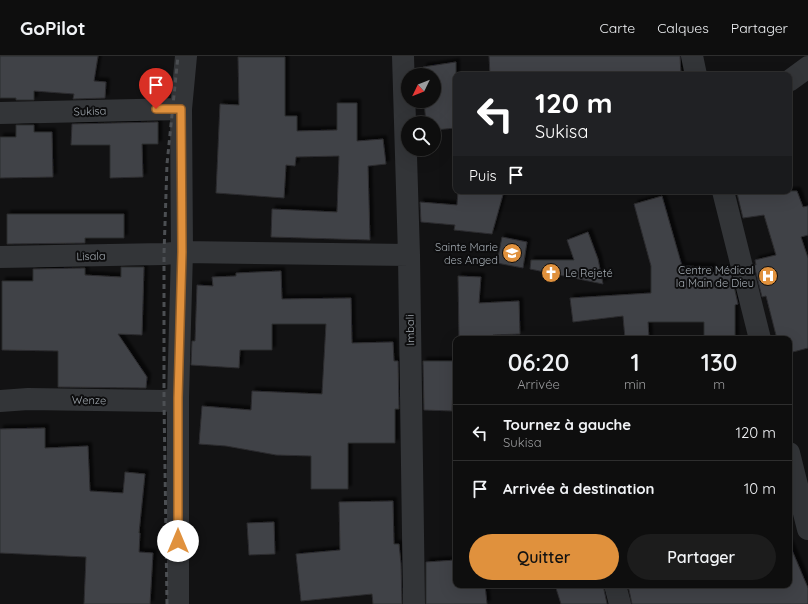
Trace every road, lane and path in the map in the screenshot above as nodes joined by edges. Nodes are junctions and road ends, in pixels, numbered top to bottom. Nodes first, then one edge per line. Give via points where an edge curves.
1 (186, 56) edge
2 (403, 56) edge
3 (692, 56) edge
4 (808, 67) edge
5 (695, 72) edge
6 (792, 79) edge
7 (181, 109) junction
8 (0, 113) edge
9 (724, 194) edge
10 (182, 252) junction
11 (409, 255) junction
12 (0, 257) edge
13 (759, 336) edge
14 (178, 398) junction
15 (0, 401) edge
16 (792, 465) edge
17 (808, 529) edge
18 (616, 588) edge
19 (178, 604) edge
20 (414, 604) edge
21 (620, 604) edge

1 - 7 street
2 - 11 street, Imbali
3 - 5 street
4 - 6 street
7 - 8 street, Sukisa
7 - 10 street
9 - 13 street
10 - 11 street, Lisala
10 - 12 street, Lisala
10 - 14 street
11 - 20 street, Imbali
14 - 15 street, Wenze via 164,401
14 - 19 street
16 - 17 street
18 - 21 street

